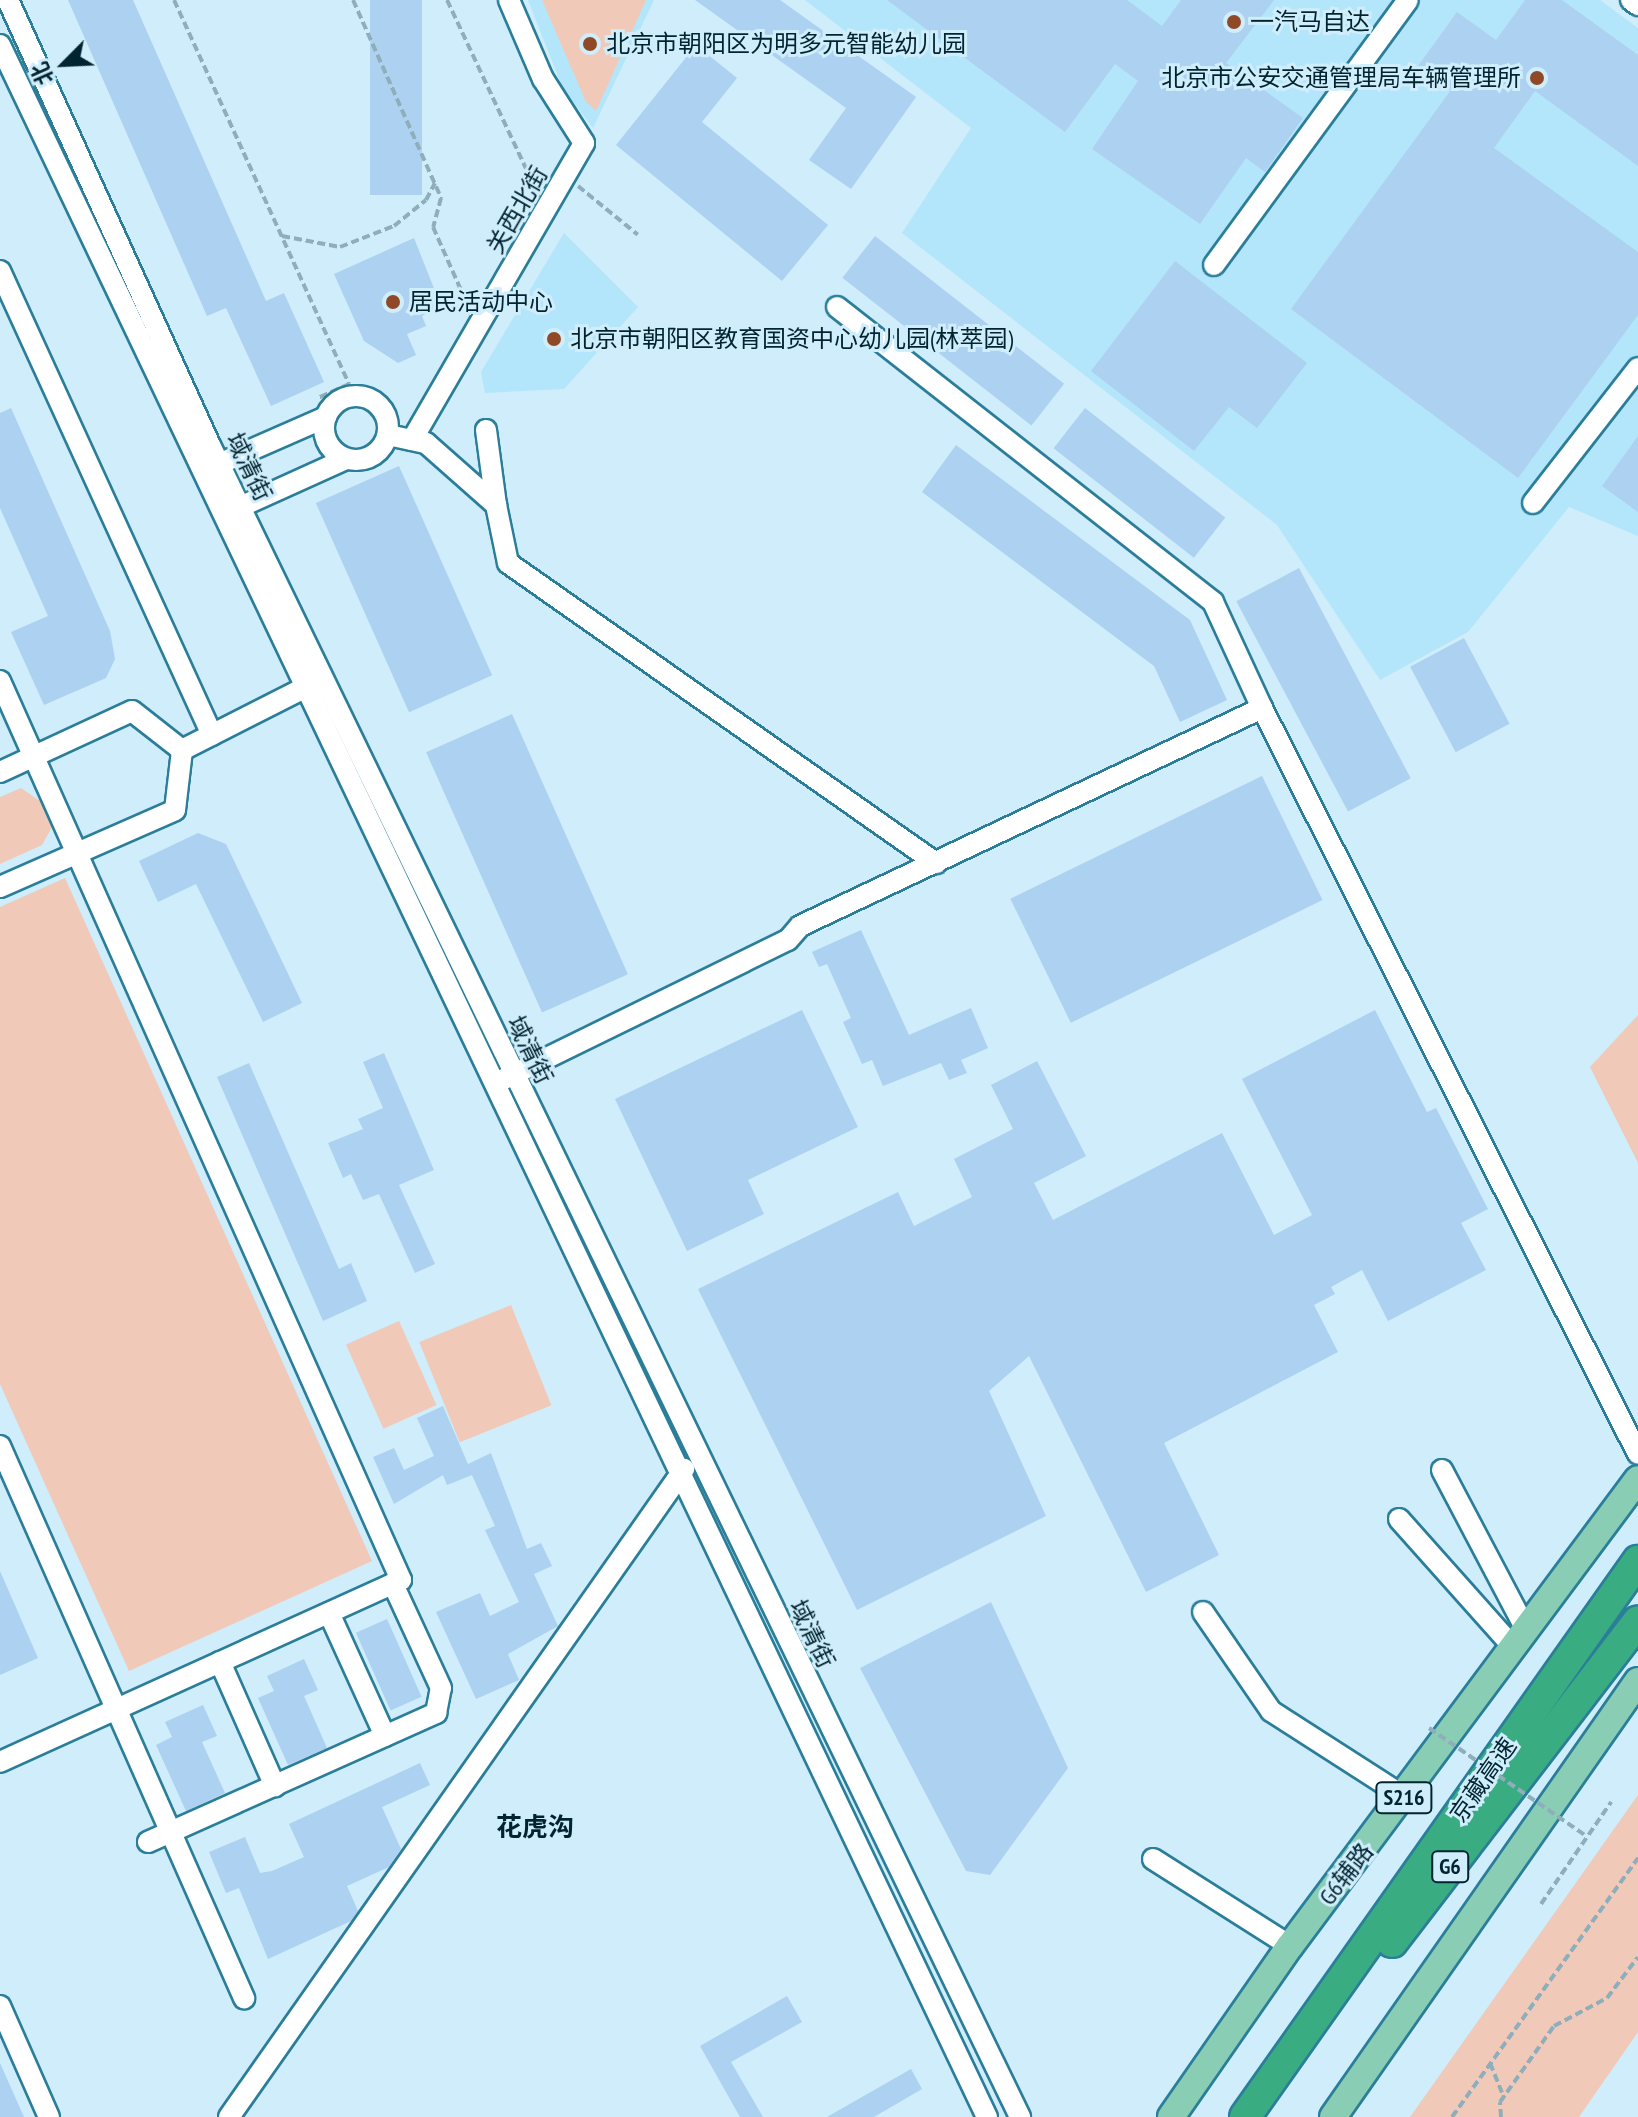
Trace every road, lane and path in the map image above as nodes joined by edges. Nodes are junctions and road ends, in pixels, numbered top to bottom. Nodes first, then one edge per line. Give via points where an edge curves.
1 (8, 0) edge
2 (174, 0) edge
3 (353, 0) edge
4 (447, 0) edge
5 (509, 0) edge
6 (1408, 0) edge
7 (1631, 0) edge
8 (1638, 5) edge
9 (0, 45) edge
10 (567, 176) junction
11 (435, 183) junction
12 (548, 214) junction
13 (638, 235) dead end
14 (282, 236) junction
15 (1214, 265) dead end
16 (0, 271) edge
17 (837, 307) dead end
18 (478, 326) junction
19 (1638, 368) edge
20 (349, 384) dead end
21 (326, 417) junction
22 (486, 430) dead end
23 (388, 435) junction
24 (412, 440) junction
25 (346, 459) junction
26 (219, 464) junction
27 (1533, 503) dead end
28 (496, 505) junction
29 (240, 507) junction
30 (325, 678) junction
31 (0, 681) edge
32 (305, 688) junction
33 (1262, 708) junction
34 (212, 735) junction
35 (182, 750) junction
36 (33, 756) junction
37 (0, 772) edge
38 (77, 853) junction
39 (936, 863) junction
40 (0, 887) edge
41 (513, 1075) junction
42 (493, 1085) junction
43 (0, 1446) edge
44 (695, 1453) junction
45 (1638, 1454) edge
46 (1442, 1470) dead end
47 (679, 1476) junction
48 (1638, 1479) edge
49 (1399, 1519) dead end
50 (1638, 1561) edge
51 (393, 1584) junction
52 (1203, 1612) dead end
53 (329, 1613) junction
54 (1638, 1621) edge
55 (1519, 1638) junction
56 (220, 1662) junction
57 (1638, 1681) edge
58 (116, 1709) junction
59 (1429, 1728) dead end
60 (385, 1736) junction
61 (0, 1762) edge
62 (275, 1786) junction
63 (1405, 1797) junction
64 (1611, 1802) dead end
65 (170, 1832) junction
66 (1586, 1836) junction
67 (148, 1842) dead end
68 (1638, 1858) edge
69 (1153, 1859) dead end
70 (1541, 1904) dead end
71 (1290, 1946) junction
72 (1638, 1957) edge
73 (244, 1998) dead end
74 (1, 2009) edge
75 (1490, 2063) junction
76 (1504, 2097) junction
77 (49, 2117) edge
78 (229, 2117) edge
79 (987, 2117) edge
80 (1020, 2117) edge
81 (1171, 2117) edge
82 (1245, 2117) edge
83 (1268, 2117) edge
84 (1333, 2117) edge
85 (1452, 2117) edge
86 (1501, 2117) edge

1 - 26 street, 域清街
2 - 14 path
3 - 11 path
4 - 12 path
5 - 10 street, 关西北街 via 543,79 584,143
6 - 15 street
7 - 8 street
9 - 32 street, 域清街
10 - 12 street, 关西北街
10 - 13 path
11 - 14 path via 426,200 394,226 340,247
11 - 18 path via 441,198 433,227
12 - 18 street, 关西北街
14 - 20 path
16 - 34 street
17 - 33 street via 1213,602
18 - 24 street, 关西北街
19 - 27 street
21 - 23 street via 339,401 360,396 379,406
21 - 25 street via 325,439
21 - 26 street
22 - 28 street
23 - 24 street
23 - 25 street via 369,458
24 - 28 street via 426,443
25 - 29 street
26 - 29 street, 域清街
28 - 39 street via 508,563
29 - 30 street, 域清街
30 - 32 street
30 - 41 street, 域清街
31 - 36 street
32 - 34 street
32 - 42 street, 域清街
33 - 39 street
33 - 45 street
34 - 35 street
35 - 36 street via 132,711
35 - 38 street via 175,810
36 - 37 street
36 - 38 street
38 - 40 street
38 - 51 street via 401,1580
39 - 41 street
41 - 42 street
41 - 44 street, 域清街
42 - 47 street, 域清街
43 - 58 street
44 - 47 street
44 - 80 street, 域清街
46 - 55 street
47 - 78 street
47 - 79 street, 域清街
48 - 55 main road, G6辅路 / S216
49 - 55 street
50 - 82 highway, 京藏高速 / G6
51 - 53 street
51 - 60 street via 442,1700 436,1713
52 - 63 street via 1271,1711
53 - 56 street
53 - 60 street
54 - 83 highway, 京藏高速 / G6 via 1371,1970
55 - 63 main road, G6辅路 / S216
56 - 58 street
56 - 62 street
57 - 84 main road
58 - 61 street
58 - 65 street
59 - 66 path, bridge
60 - 62 street
62 - 65 street
63 - 71 main road, G6辅路 / S216
64 - 66 path
65 - 67 street
65 - 73 street
66 - 70 path
68 - 75 path
69 - 71 street
71 - 81 main road, G6辅路 / S216
72 - 76 path via 1607,1998 1554,2026
74 - 77 street
75 - 76 path
75 - 85 path
76 - 86 path

